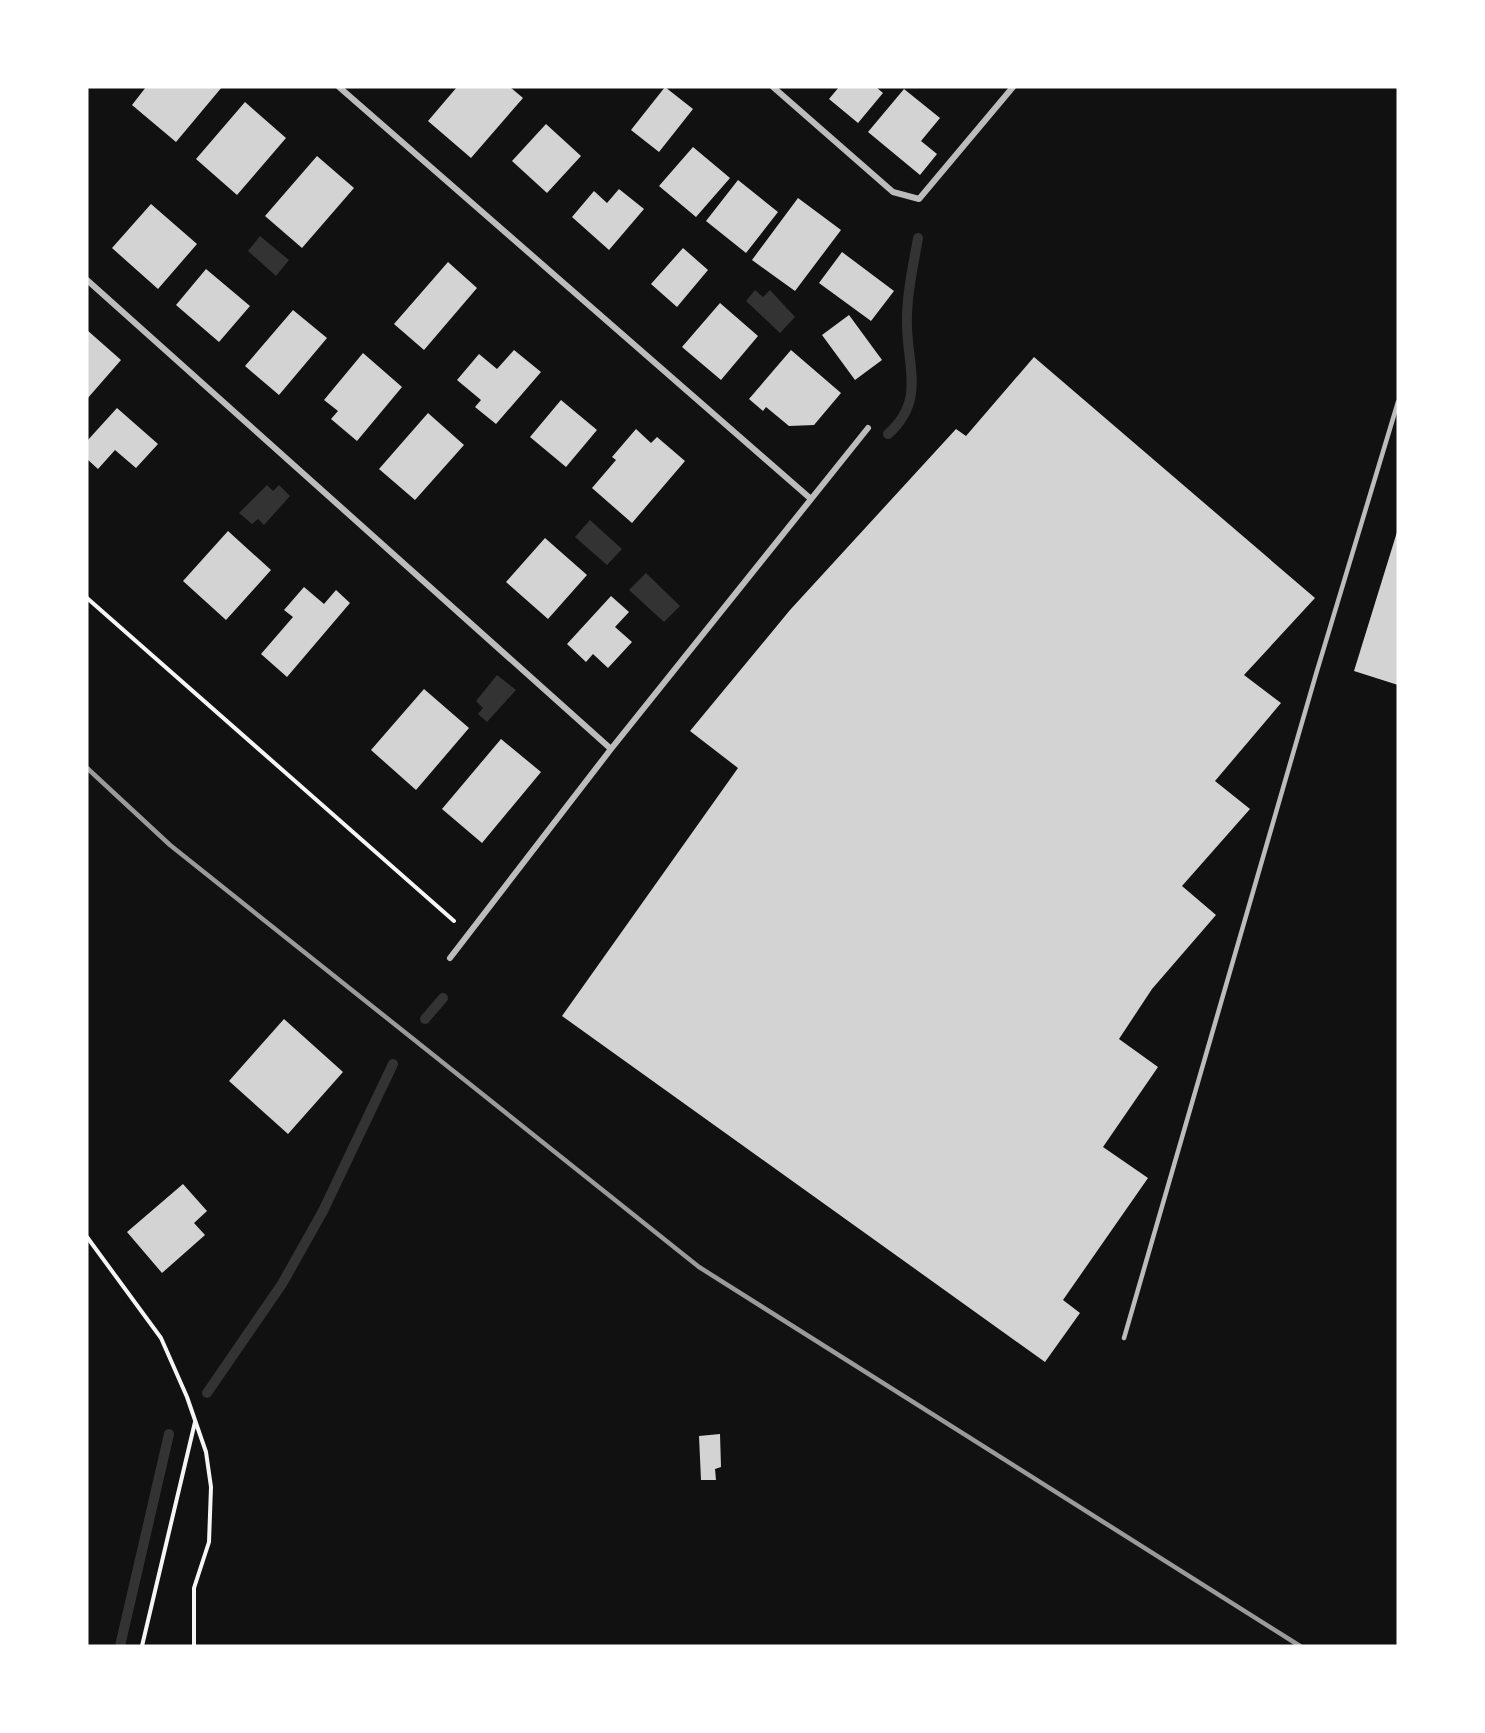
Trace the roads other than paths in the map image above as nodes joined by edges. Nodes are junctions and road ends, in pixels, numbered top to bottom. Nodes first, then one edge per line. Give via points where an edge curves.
1 (339, 87) edge
2 (773, 87) edge
3 (1013, 87) edge
4 (87, 280) edge
5 (1398, 402) edge
6 (868, 428) dead end
7 (811, 499) junction
8 (611, 749) junction
9 (450, 958) dead end
10 (1124, 1338) dead end

1 - 7 street
2 - 3 street via 893,192 919,199
4 - 8 street
5 - 10 lane
6 - 7 street
7 - 8 street
8 - 9 street

